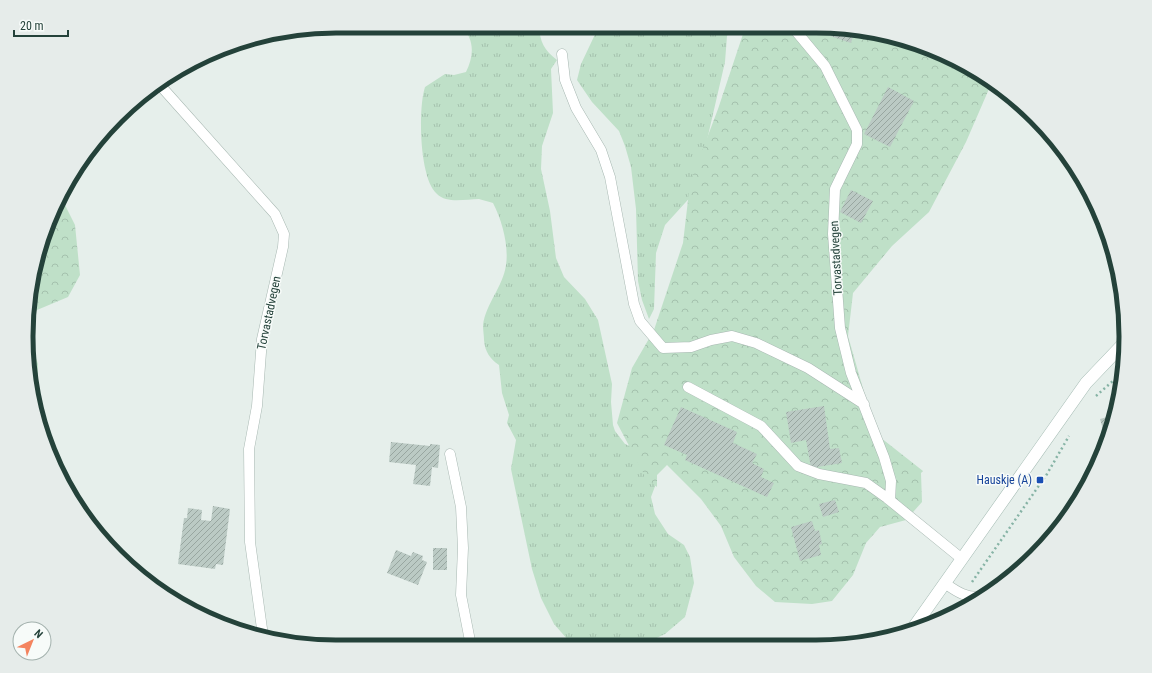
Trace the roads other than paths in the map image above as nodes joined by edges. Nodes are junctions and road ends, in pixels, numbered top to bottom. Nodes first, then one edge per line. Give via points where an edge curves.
1 (798, 33) edge
2 (562, 54) dead end
3 (163, 88) edge
4 (1118, 349) edge
5 (688, 387) dead end
6 (864, 404) junction
7 (450, 454) dead end
8 (890, 500) junction
9 (962, 559) junction
10 (946, 584) junction
11 (971, 597) edge
12 (917, 622) edge
13 (262, 631) edge
14 (470, 640) edge

1 - 6 lane, Torvastadvegen via 825,66 857,130 857,144 836,189 834,234 840,328 851,373
2 - 6 lane via 565,80 576,108 601,150 610,177 634,304 640,321 662,348 691,347 732,336 756,343 808,368
3 - 13 lane, Torvastadvegen via 275,214 284,234 262,339 257,406 249,449 250,542
4 - 9 main road via 1086,383
5 - 8 lane via 761,426 798,466 819,474 866,483
6 - 8 lane, Torvastadvegen via 884,457 890,481
7 - 14 lane via 461,507 461,595
8 - 9 lane
9 - 10 main road
10 - 11 lane via 957,592
10 - 12 main road

